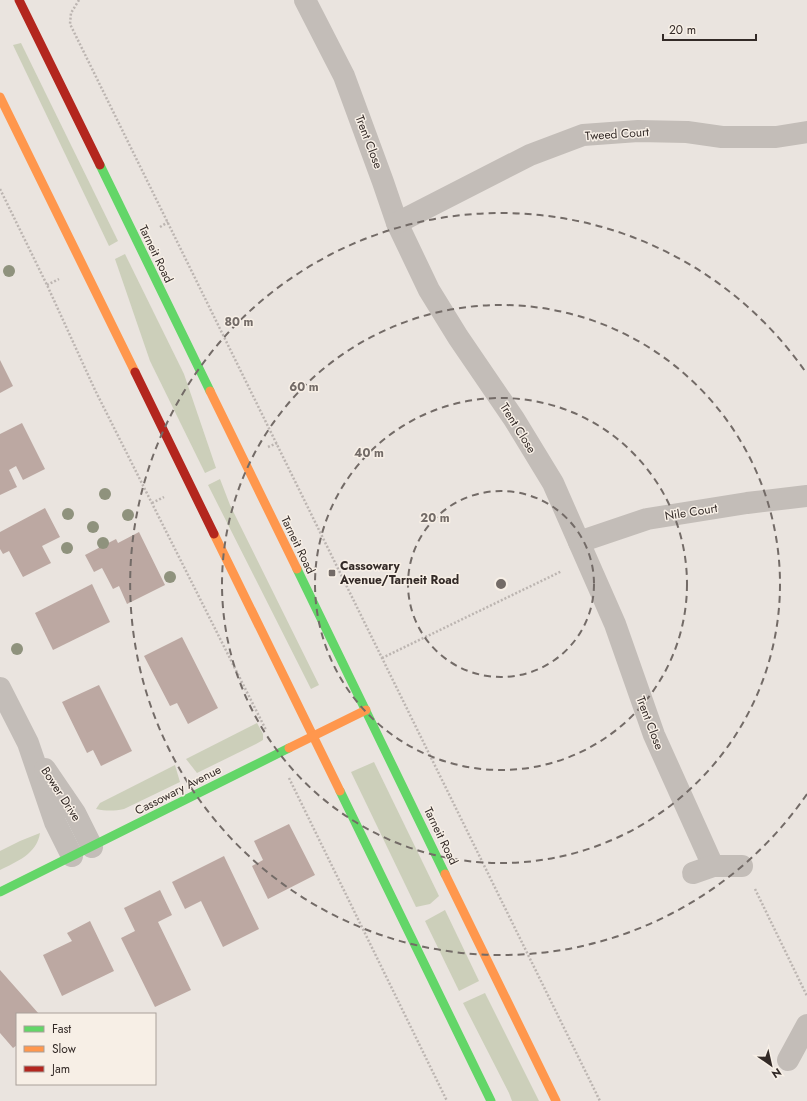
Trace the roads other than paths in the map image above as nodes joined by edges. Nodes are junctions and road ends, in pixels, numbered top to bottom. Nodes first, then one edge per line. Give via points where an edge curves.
1 (19, 0) edge
2 (305, 0) edge
3 (0, 97) edge
4 (807, 132) edge
5 (397, 222) junction
6 (807, 496) edge
7 (583, 551) junction
8 (0, 688) edge
9 (366, 710) junction
10 (312, 736) junction
11 (28, 743) junction
12 (92, 846) junction
13 (72, 856) junction
14 (742, 866) road end
15 (0, 892) edge
16 (805, 1036) edge
17 (788, 1060) dead end
18 (491, 1101) edge
19 (556, 1101) edge

1 - 9 main road, Tarneit Road
2 - 5 street, Trent Close via 344,76
3 - 10 main road
4 - 5 street, Tweed Court via 776,137 722,137 686,132 638,131 583,135 530,155
5 - 7 street, Trent Close via 429,290 553,483
6 - 7 street, Nile Court via 647,519
7 - 14 street, Trent Close via 615,624 703,870
8 - 11 street, Bower Drive
9 - 10 main road, Cassowary Avenue
9 - 19 main road, Tarneit Road
10 - 12 main road, Cassowary Avenue
10 - 18 main road
11 - 12 street, Bower Drive via 74,813
11 - 13 street, Bower Drive via 55,822
12 - 13 main road, Cassowary Avenue
13 - 15 main road, Cassowary Avenue
16 - 17 street

